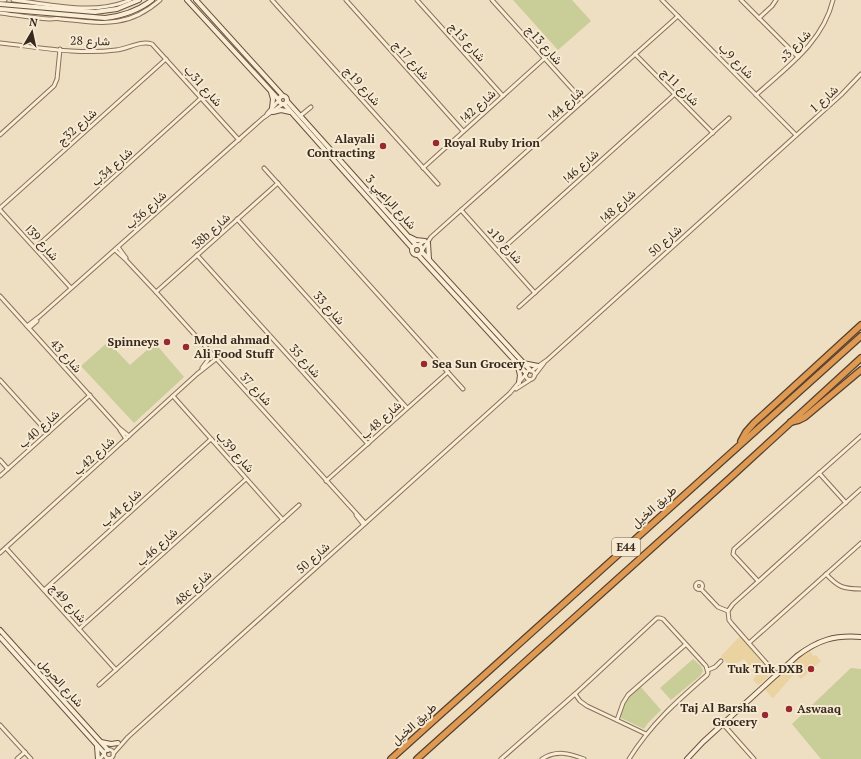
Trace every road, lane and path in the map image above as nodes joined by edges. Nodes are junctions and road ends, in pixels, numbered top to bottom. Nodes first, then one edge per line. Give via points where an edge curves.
1 (1, 0) edge
2 (5, 0) edge
3 (13, 0) edge
4 (130, 0) edge
5 (139, 0) edge
6 (152, 0) edge
7 (160, 0) edge
8 (187, 0) edge
9 (196, 0) edge
10 (272, 0) edge
11 (346, 0) edge
12 (417, 0) edge
13 (492, 0) edge
14 (662, 0) edge
15 (741, 0) edge
16 (776, 0) edge
17 (833, 0) edge
18 (0, 4) edge
19 (116, 7) junction
20 (0, 9) edge
21 (0, 13) edge
22 (678, 16) junction
23 (759, 18) junction
24 (0, 44) edge
25 (154, 45) joint
26 (60, 49) junction
27 (635, 54) junction
28 (798, 57) junction
29 (544, 58) junction
30 (166, 59) junction
31 (861, 74) edge
32 (270, 90) junction
33 (675, 94) junction
34 (756, 95) junction
35 (283, 96) junction
36 (503, 96) junction
37 (201, 98) junction
38 (279, 100) junction
39 (583, 101) junction
40 (284, 103) junction
41 (311, 107) dead end
42 (272, 110) junction
43 (291, 113) junction
44 (300, 116) junction
45 (729, 118) dead end
46 (463, 131) junction
47 (713, 133) junction
48 (0, 135) edge
49 (796, 136) junction
50 (239, 140) junction
51 (264, 168) dead end
52 (423, 168) junction
53 (278, 183) junction
54 (438, 184) dead end
55 (0, 209) edge
56 (461, 210) junction
57 (237, 219) junction
58 (408, 237) junction
59 (426, 242) junction
60 (416, 246) junction
61 (118, 247) junction
62 (35, 248) junction
63 (115, 250) junction
64 (421, 252) junction
65 (499, 252) junction
66 (197, 255) junction
67 (126, 260) junction
68 (429, 260) junction
69 (71, 288) junction
70 (156, 292) junction
71 (535, 292) junction
72 (0, 296) edge
73 (519, 307) dead end
74 (861, 325) edge
75 (28, 327) junction
76 (861, 336) edge
77 (209, 352) junction
78 (861, 358) edge
79 (216, 359) junction
80 (547, 360) junction
81 (519, 363) junction
82 (538, 366) junction
83 (530, 370) junction
84 (861, 370) edge
85 (199, 371) junction
86 (448, 372) junction
87 (525, 374) junction
88 (534, 376) junction
89 (530, 379) junction
90 (0, 380) edge
91 (519, 383) junction
92 (463, 389) dead end
93 (510, 393) junction
94 (90, 395) junction
95 (173, 396) junction
96 (407, 408) junction
97 (791, 422) junction
98 (119, 428) junction
99 (48, 433) junction
100 (129, 436) junction
101 (861, 436) edge
102 (126, 439) junction
103 (211, 439) junction
104 (368, 444) junction
105 (740, 444) junction
106 (0, 460) edge
107 (8, 469) junction
108 (820, 473) junction
109 (0, 476) edge
110 (246, 479) junction
111 (326, 481) junction
112 (861, 489) edge
113 (846, 503) junction
114 (299, 505) dead end
115 (283, 520) junction
116 (364, 524) junction
117 (861, 543) edge
118 (6, 548) junction
119 (0, 553) edge
120 (826, 574) junction
121 (758, 581) junction
122 (701, 589) dead end
123 (861, 589) edge
124 (44, 590) junction
125 (728, 611) junction
126 (80, 629) junction
127 (0, 630) edge
128 (0, 637) edge
129 (861, 637) edge
130 (749, 643) junction
131 (685, 645) junction
132 (721, 661) dead end
133 (116, 670) junction
134 (708, 670) junction
135 (777, 675) junction
136 (99, 685) dead end
137 (575, 694) junction
138 (617, 720) junction
139 (723, 724) junction
140 (0, 725) edge
141 (646, 734) junction
142 (128, 737) junction
143 (99, 743) junction
144 (118, 743) junction
145 (25, 752) junction
146 (106, 752) junction
147 (113, 754) junction
148 (17, 759) edge
149 (31, 759) edge
150 (99, 759) edge
151 (108, 759) edge
152 (391, 759) edge
153 (417, 759) edge
154 (501, 759) edge
155 (542, 759) edge
156 (584, 759) edge
157 (629, 759) edge
158 (687, 759) edge
159 (754, 759) edge

1 - 2 street
3 - 19 street via 87,8
4 - 19 street
5 - 19 street
6 - 20 street via 131,12 105,18
7 - 21 street via 136,16 109,23
8 - 32 street
9 - 35 street
10 - 52 street, شارع 19ج
11 - 46 street, شارع 17ج
12 - 36 street, شارع 15ج
13 - 29 street, شارع 13ج
14 - 22 street, شارع 9ب
15 - 23 street
16 - 23 street
17 - 28 street, شارع 3د via 820,32
18 - 19 street via 89,12 106,11
22 - 27 street, شارع 44ا
22 - 34 street, شارع 9ب
23 - 28 street
24 - 26 street, شارع 28
25 - 26 street, شارع 28 via 144,43 118,50 101,51
25 - 30 street, شارع 31ب
26 - 48 street via 54,86
27 - 33 street, شارع 11ج
27 - 39 street, شارع 44ا
28 - 34 street, شارع 3د
29 - 36 street, شارع 42ا
29 - 39 street, شارع 13ج
30 - 37 street, شارع 31ب
30 - 55 street, شارع 32ج
31 - 49 street, شارع 1
32 - 38 street
32 - 42 street via 273,99
33 - 47 street, شارع 11ج
33 - 65 street, شارع 46ا
34 - 49 street, شارع 9ب
35 - 38 street
35 - 40 street via 286,98
36 - 46 street, شارع 42ا
37 - 50 street, شارع 31ب
37 - 62 street, شارع 34ب
38 - 40 street via 280,103
38 - 42 street, شارع 36ب
39 - 56 street, شارع 44ا
40 - 42 street, شارع 36ب
40 - 43 street, شارع الراعبي 3
40 - 44 street, شارع الراعبي 3
41 - 44 street
42 - 43 street
42 - 50 street, شارع 36ب
43 - 60 street, شارع الراعبي 3
44 - 58 street, شارع الراعبي 3
45 - 47 street, شارع 48ا
46 - 52 street, شارع 42ا
47 - 71 street, شارع 48ا
49 - 80 street, شارع 50
50 - 61 street, شارع 36ب
51 - 53 street
52 - 54 street, شارع 19ج
53 - 57 street, 38b شارع
53 - 86 street
55 - 62 street, شارع 39ا
56 - 59 street, شارع 44ا
56 - 65 street, شارع 19د
57 - 66 street, 38b شارع
57 - 96 street, شارع 33
58 - 59 street
58 - 60 street, شارع الراعبي 3
59 - 60 street, شارع 44ا
59 - 64 street, شارع 44ا
59 - 68 street
60 - 64 street
60 - 64 street via 413,253
61 - 63 street, شارع 36ب
61 - 67 street, شارع 37
62 - 69 street, شارع 39ا
63 - 67 street, شارع 37
63 - 69 street, شارع 36ب
64 - 68 street
64 - 81 street
65 - 71 street, شارع 19د
66 - 70 street, 38b شارع
66 - 104 street, شارع 35
67 - 70 street, شارع 37
68 - 81 street
69 - 75 street, شارع 36ب
70 - 77 street, شارع 37
71 - 73 street, شارع 48ا
72 - 75 street, شارع 43
74 - 105 highway via 754,423
75 - 94 street, شارع 43
76 - 105 highway, طريق الخيل / E44
77 - 79 street, شارع 37
77 - 85 street, شارع 42ب via 207,362
78 - 97 highway, E44
79 - 85 street, شارع 42ب
79 - 111 street, شارع 37
80 - 82 street, شارع 50
80 - 88 street, شارع 50
81 - 82 street
81 - 83 street
81 - 87 street
81 - 91 street
82 - 83 street, شارع 50
83 - 87 street
83 - 88 street
84 - 97 highway via 808,414
85 - 95 street, شارع 42ب
86 - 92 street
86 - 96 street, شارع 48ب
87 - 89 street
87 - 91 street, شارع 50
88 - 89 street
89 - 93 street, شارع 50
90 - 99 street
91 - 93 street, شارع 50
93 - 116 street, شارع 50
94 - 98 street, شارع 43
94 - 99 street, شارع 40ب
95 - 100 street, شارع 42ب
95 - 103 street, شارع 39ب
96 - 104 street, شارع 48ب
97 - 153 highway, E44
98 - 100 street, شارع 43
98 - 102 street, شارع 43
99 - 107 street, شارع 40ب
100 - 102 street, شارع 42ب
101 - 108 street
102 - 118 street, شارع 42ب
103 - 110 street, شارع 39ب
103 - 124 street, شارع 44ب
104 - 111 street, شارع 48ب
105 - 152 highway, طريق الخيل / E44
106 - 107 street
107 - 109 street, شارع 40ب
108 - 113 street
108 - 121 street via 733,551
110 - 115 street, شارع 39ب
110 - 126 street, شارع 46ب
111 - 116 street, شارع 37
112 - 113 street
113 - 121 street
114 - 115 street, 48c شارع
115 - 133 street, 48c شارع
116 - 142 street, شارع 50
117 - 120 street
118 - 119 street, شارع 42ب
118 - 124 street, شارع 49ج
120 - 123 street via 841,587
120 - 130 street
121 - 125 street
122 - 125 street via 718,608
124 - 126 street, شارع 49ج
125 - 130 street via 729,620
126 - 133 street, شارع 49ج
127 - 143 street, شارع الحرمل
128 - 143 street, شارع الحرمل
129 - 135 street via 842,636 818,643 797,656
130 - 135 street
131 - 134 street
131 - 137 street via 666,623 657,618
131 - 138 street via 628,695
132 - 134 street
133 - 136 street, 48c شارع
134 - 141 street via 707,675 662,715
135 - 139 street
137 - 138 street via 587,706
137 - 154 street
138 - 141 street
139 - 158 street
139 - 159 street
140 - 145 street
141 - 157 street
142 - 144 street, شارع 50
142 - 147 street, شارع 50
143 - 144 street
143 - 146 street, شارع الحرمل
143 - 150 street
144 - 146 street, شارع 50
145 - 148 street
145 - 149 street
146 - 147 street
146 - 150 street, شارع 50
146 - 151 street
147 - 151 street, شارع 50
155 - 156 street via 565,753

